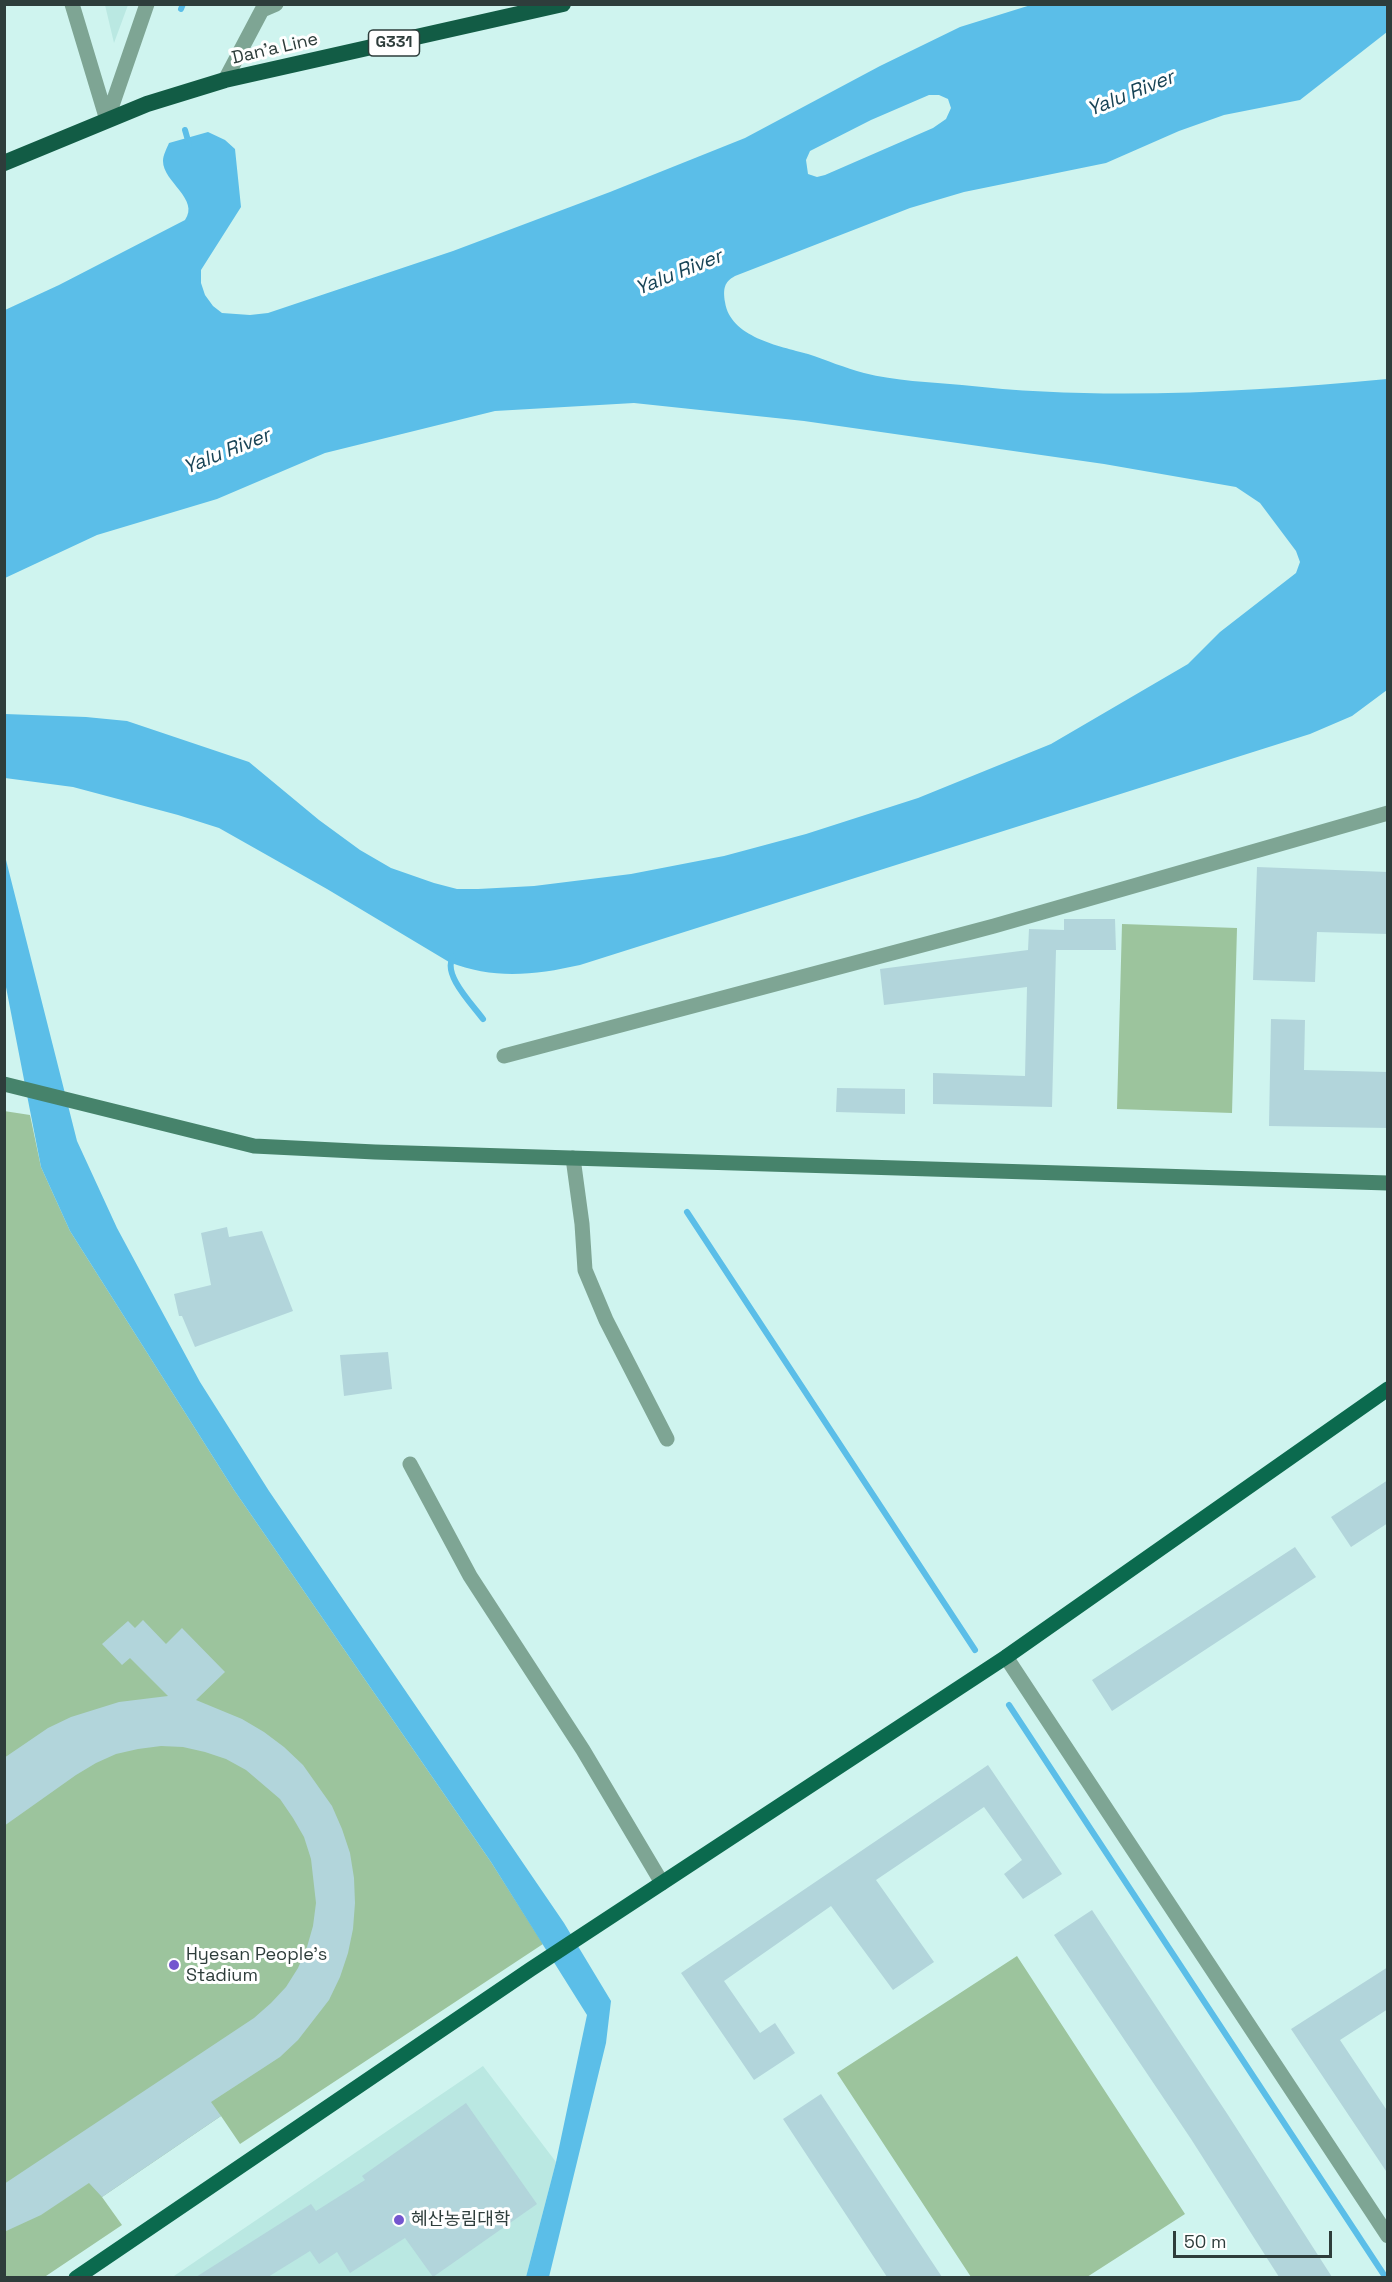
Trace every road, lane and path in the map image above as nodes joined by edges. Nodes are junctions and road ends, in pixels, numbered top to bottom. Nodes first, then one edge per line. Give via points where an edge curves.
1 (72, 4) edge
2 (147, 4) edge
3 (562, 4) edge
4 (265, 6) edge
5 (225, 80) junction
6 (107, 120) junction
7 (4, 163) edge
8 (1388, 813) edge
9 (504, 1056) dead end
10 (10, 1086) edge
11 (573, 1158) junction
12 (1388, 1183) edge
13 (1388, 1389) edge
14 (667, 1439) dead end
15 (410, 1464) dead end
16 (1006, 1657) junction
17 (662, 1883) junction
18 (1388, 2236) edge
19 (76, 2277) edge

1 - 6 street
2 - 6 street
3 - 5 highway, Dan'a Line / G331
4 - 5 street
5 - 6 highway, Dan'a Line / G331
6 - 7 highway, Dan'a Line / G331
8 - 9 street via 994,926
10 - 11 main road via 254,1146
11 - 12 main road
11 - 14 street via 585,1270
13 - 16 main road
15 - 17 street via 470,1576 583,1750
16 - 17 main road
16 - 18 street
17 - 19 main road

